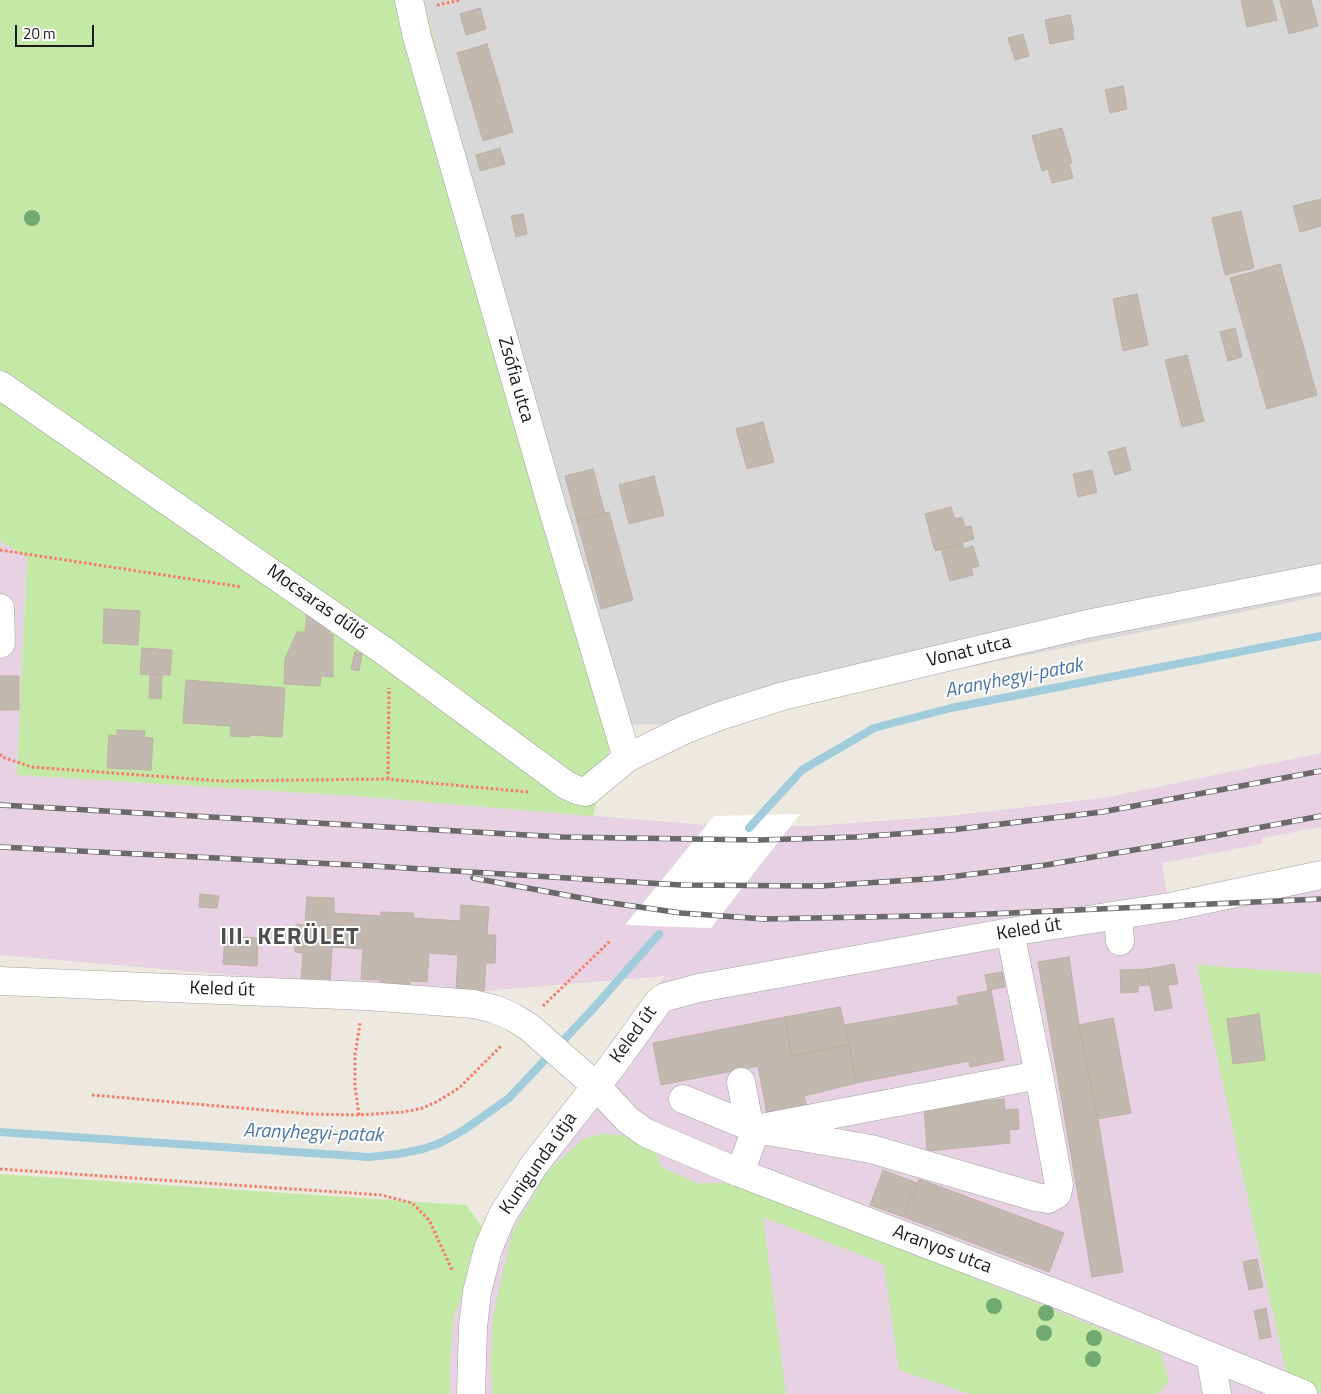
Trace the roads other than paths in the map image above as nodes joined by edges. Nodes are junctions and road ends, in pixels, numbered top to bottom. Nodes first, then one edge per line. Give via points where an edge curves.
1 (409, 0) edge
2 (0, 385) edge
3 (1321, 578) edge
4 (0, 608) edge
5 (0, 644) edge
6 (627, 758) junction
7 (1321, 875) edge
8 (1010, 932) junction
9 (0, 981) edge
10 (1040, 1075) junction
11 (741, 1082) dead end
12 (596, 1086) junction
13 (683, 1099) dead end
14 (753, 1127) junction
15 (740, 1173) junction
16 (1210, 1356) junction
17 (471, 1394) edge
18 (1217, 1394) edge
19 (1303, 1394) edge

1 - 6 street, Zsófia utca via 550,500
2 - 6 street, Mocsaras dűlő via 387,653 566,785 586,792
3 - 6 street, Vonat utca via 1087,624 783,696 684,730
4 - 5 street
7 - 8 street, Keled út via 1170,907 1119,928
8 - 10 street
8 - 12 street, Keled út via 699,988 665,997
9 - 12 street, Keled út via 366,996 485,1006 527,1026
10 - 14 street
10 - 14 street via 1059,1185 1058,1194 1048,1199 871,1149
11 - 14 street
12 - 15 street, Aranyos utca via 628,1120 646,1133
12 - 17 street, Kunigunda útja via 534,1165 494,1231 474,1307
13 - 14 street
14 - 15 street
15 - 16 street, Aranyos utca via 1068,1298
16 - 18 street
16 - 19 street, Aranyos utca

